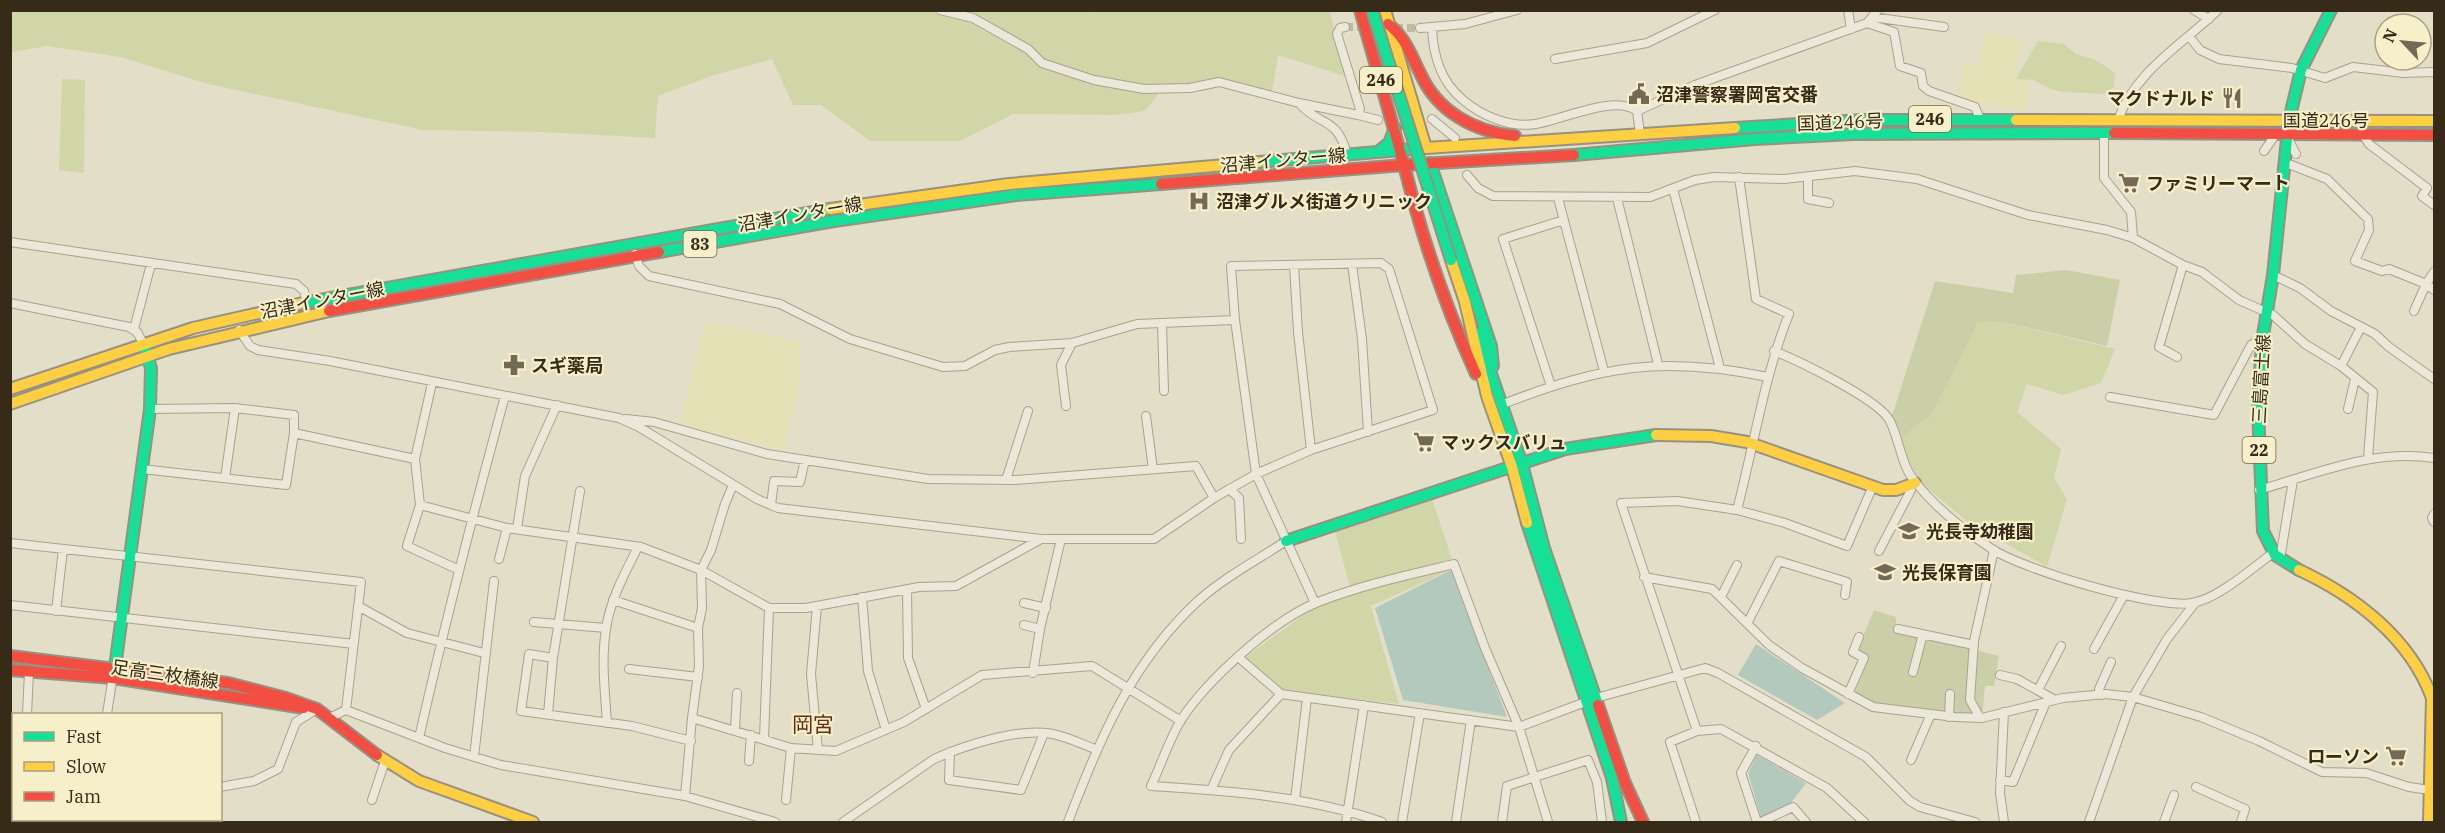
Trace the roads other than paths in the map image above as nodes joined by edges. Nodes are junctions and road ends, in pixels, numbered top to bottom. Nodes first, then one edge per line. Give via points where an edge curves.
1 (940, 10) edge
2 (1360, 10) edge
3 (1385, 10) edge
4 (1516, 10) edge
5 (1715, 10) edge
6 (1848, 10) edge
7 (2194, 10) edge
8 (2218, 10) edge
9 (2331, 10) edge
10 (1372, 12) edge
11 (1872, 17) edge
12 (2209, 19) junction
13 (1388, 24) junction
14 (1345, 27) dead end
15 (1432, 27) junction
16 (1944, 27) dead end
17 (1420, 28) tunnel mouth
18 (1851, 29) junction
19 (2189, 36) junction
20 (1555, 59) dead end
21 (2301, 70) junction
22 (2434, 72) edge
23 (1299, 103) junction
24 (1637, 111) junction
25 (1358, 115) junction
26 (1432, 119) dead end
27 (1980, 119) junction
28 (1378, 120) dead end
29 (2118, 120) junction
30 (2289, 120) junction
31 (2434, 121) edge
32 (1395, 128) junction
33 (2104, 133) junction
34 (1640, 134) junction
35 (2283, 134) junction
36 (2434, 135) edge
37 (1606, 136) junction
38 (2364, 136) junction
39 (1455, 138) dead end
40 (1426, 148) junction
41 (1400, 151) junction
42 (2264, 151) dead end
43 (1378, 152) junction
44 (1347, 154) junction
45 (2296, 154) dead end
46 (1430, 163) junction
47 (2286, 163) junction
48 (1404, 165) junction
49 (1467, 175) dead end
50 (1739, 177) junction
51 (1808, 177) junction
52 (1673, 189) junction
53 (1558, 198) junction
54 (1617, 198) junction
55 (1828, 203) dead end
56 (2434, 205) edge
57 (1564, 220) junction
58 (2133, 238) junction
59 (10, 242) edge
60 (633, 244) junction
61 (636, 257) junction
62 (151, 264) junction
63 (1352, 264) junction
64 (1294, 265) junction
65 (2183, 266) junction
66 (2434, 273) edge
67 (2273, 275) junction
68 (2426, 284) junction
69 (2434, 290) edge
70 (307, 302) junction
71 (10, 303) edge
72 (2414, 311) dead end
73 (2266, 312) junction
74 (310, 315) junction
75 (1235, 320) junction
76 (1162, 323) junction
77 (2361, 327) junction
78 (134, 329) junction
79 (239, 330) junction
80 (2263, 337) junction
81 (143, 343) junction
82 (1072, 343) junction
83 (1774, 351) junction
84 (148, 356) junction
85 (2177, 357) dead end
86 (1658, 364) junction
87 (2341, 366) junction
88 (1720, 368) junction
89 (1604, 371) junction
90 (1768, 377) junction
91 (2355, 379) junction
92 (2434, 379) edge
93 (432, 382) junction
94 (1551, 386) junction
95 (10, 389) edge
96 (1164, 391) dead end
97 (1492, 395) junction
98 (505, 396) junction
99 (2110, 397) dead end
100 (10, 404) edge
101 (1503, 404) junction
102 (557, 405) junction
103 (1066, 406) dead end
104 (235, 408) junction
105 (150, 409) junction
106 (2348, 409) dead end
107 (1028, 411) dead end
108 (1146, 416) dead end
109 (619, 418) junction
110 (1368, 432) junction
111 (294, 433) junction
112 (1755, 445) junction
113 (1311, 450) junction
114 (2368, 458) junction
115 (2434, 458) edge
116 (415, 459) junction
117 (805, 460) junction
118 (1517, 465) junction
119 (142, 468) junction
120 (1154, 469) junction
121 (1256, 474) junction
122 (225, 478) junction
123 (1006, 480) junction
124 (2293, 480) junction
125 (733, 484) junction
126 (1911, 484) junction
127 (1872, 488) junction
128 (1229, 489) junction
129 (2259, 490) junction
130 (580, 491) dead end
131 (1214, 498) junction
132 (420, 505) junction
133 (771, 505) junction
134 (1737, 510) junction
135 (2434, 514) edge
136 (473, 520) junction
137 (2434, 522) edge
138 (507, 528) junction
139 (517, 529) junction
140 (573, 537) junction
141 (1041, 539) junction
142 (1061, 539) junction
143 (1241, 539) dead end
144 (1286, 541) junction
145 (10, 543) edge
146 (638, 546) junction
147 (63, 549) junction
148 (1994, 550) junction
149 (1879, 551) dead end
150 (129, 555) junction
151 (2276, 556) junction
152 (500, 559) dead end
153 (1737, 565) dead end
154 (458, 569) junction
155 (701, 570) junction
156 (1644, 577) junction
157 (494, 581) dead end
158 (907, 590) junction
159 (1845, 595) dead end
160 (2124, 595) junction
161 (862, 597) junction
162 (1720, 597) junction
163 (613, 600) junction
164 (1024, 603) dead end
165 (1315, 603) junction
166 (2194, 603) junction
167 (10, 605) edge
168 (358, 606) junction
169 (817, 606) junction
170 (769, 608) junction
171 (1046, 608) junction
172 (56, 610) junction
173 (121, 618) junction
174 (534, 622) dead end
175 (1748, 622) junction
176 (559, 624) junction
177 (1024, 625) dead end
178 (606, 628) junction
179 (698, 628) junction
180 (1040, 629) junction
181 (1898, 629) dead end
182 (1923, 634) junction
183 (1859, 637) dead end
184 (441, 642) junction
185 (354, 644) junction
186 (1974, 645) junction
187 (2061, 646) dead end
188 (2094, 649) dead end
189 (484, 653) junction
190 (10, 656) edge
191 (1238, 657) junction
192 (553, 658) junction
193 (2111, 662) dead end
194 (629, 669) dead end
195 (10, 670) edge
196 (29, 672) junction
197 (1913, 672) dead end
198 (114, 673) junction
199 (1034, 673) junction
200 (1677, 674) junction
201 (2000, 675) dead end
202 (698, 677) junction
203 (2431, 684) edge
204 (1126, 688) junction
205 (2038, 690) junction
206 (737, 693) dead end
207 (1848, 693) junction
208 (1281, 694) junction
209 (1950, 694) dead end
210 (2101, 695) junction
211 (2133, 697) junction
212 (1307, 698) junction
213 (1591, 700) junction
214 (2055, 700) junction
215 (2046, 702) junction
216 (1364, 705) junction
217 (317, 709) junction
218 (926, 709) junction
219 (346, 710) junction
220 (2004, 712) junction
221 (27, 713) edge
222 (107, 713) edge
223 (1420, 713) junction
224 (548, 714) junction
225 (1931, 714) junction
226 (1949, 717) junction
227 (329, 718) junction
228 (692, 718) junction
229 (1980, 718) junction
230 (1471, 720) junction
231 (1181, 721) junction
232 (607, 723) junction
233 (1519, 727) junction
234 (735, 730) junction
235 (886, 730) junction
236 (1697, 731) junction
237 (1044, 733) junction
238 (751, 735) junction
239 (418, 738) junction
240 (764, 738) junction
241 (691, 741) junction
242 (2433, 743) edge
243 (1756, 746) junction
244 (790, 748) junction
245 (1095, 749) junction
246 (818, 750) junction
247 (950, 752) junction
248 (474, 757) junction
249 (1911, 760) dead end
250 (385, 761) junction
251 (749, 761) dead end
252 (1533, 778) junction
253 (2000, 780) junction
254 (2431, 784) edge
255 (222, 787) edge
256 (2196, 787) dead end
257 (1211, 790) junction
258 (2174, 795) dead end
259 (686, 796) junction
260 (372, 800) dead end
261 (786, 800) dead end
262 (1295, 800) junction
263 (1349, 811) junction
264 (533, 822) edge
265 (776, 822) edge
266 (843, 822) edge
267 (1068, 822) edge
268 (1346, 822) edge
269 (1382, 822) edge
270 (1402, 822) edge
271 (1456, 822) edge
272 (1502, 822) edge
273 (1548, 822) edge
274 (1602, 822) edge
275 (1621, 822) edge
276 (1643, 822) edge
277 (1696, 822) edge
278 (1759, 822) edge
279 (1806, 822) edge
280 (1864, 822) edge
281 (1975, 822) edge
282 (2004, 822) edge
283 (2088, 822) edge
284 (2164, 822) edge
285 (2241, 822) edge
286 (2429, 822) edge

1 - 23 street via 973,18 1028,49 1042,63 1094,80 1144,89 1190,88 1219,82
2 - 32 main road, 246
3 - 13 main road, 246
4 - 15 street via 1465,24
5 - 20 street via 1647,43
6 - 18 street
7 - 12 street
8 - 12 street
9 - 21 main road, 三島富士線 / 22
10 - 97 main road, bridge via 1451,260 1482,344
11 - 16 street
11 - 18 street
11 - 27 street via 1894,32 1900,66 1921,73 1923,86 1929,91 1975,107
12 - 19 street
13 - 37 main road, 246 via 1402,33 1428,88 1468,125 1512,136
13 - 40 main road, 246
14 - 25 street via 1337,34 1360,109
15 - 17 street
15 - 24 street via 1432,53 1447,84 1487,116 1534,124 1614,104 1632,106
18 - 24 street via 1695,85
19 - 21 street via 2200,50 2220,59
19 - 29 street via 2171,48 2127,98
21 - 22 street via 2325,78 2353,67
21 - 30 main road, 三島富士線 / 22
23 - 25 street
23 - 44 street via 1334,127
24 - 34 street
25 - 28 street
26 - 39 street
27 - 29 main road, 国道246号 / 246
27 - 34 main road, 国道246号 / 246 via 1822,122
29 - 30 main road, 国道246号 / 246
30 - 31 main road, 国道246号 / 246
30 - 35 main road, 三島富士線 / 22
32 - 41 main road, 246
32 - 43 main road via 1389,142
33 - 35 main road, 国道246号 / 246
33 - 46 main road, 国道246号 / 246 via 1854,134 1537,159
33 - 58 street via 2104,178 2132,212
34 - 37 main road, 国道246号 / 246
35 - 38 main road, 国道246号 / 246
35 - 42 street
35 - 45 street
35 - 47 main road, 三島富士線 / 22
36 - 38 main road, 国道246号 / 246
37 - 40 main road, 国道246号 / 246
38 - 56 street via 2427,188 2422,196
40 - 41 main road, 沼津インター線 / 83
40 - 46 street
41 - 43 main road, 沼津インター線 / 83
41 - 48 main road, 246
43 - 44 main road, 沼津インター線 / 83
44 - 60 main road, 沼津インター線 / 83 via 922,194
46 - 48 main road, 国道246号 / 246
46 - 97 main road via 1491,346
47 - 67 main road, 三島富士線 / 22
47 - 68 street via 2327,180 2368,219 2369,230 2355,261
48 - 61 main road, 沼津インター線 / 83 via 1016,195 845,219
48 - 97 main road via 1442,307
49 - 53 street via 1478,188 1493,196
50 - 51 street
50 - 52 street via 1695,180
50 - 83 street via 1756,299 1789,314
51 - 55 street via 1808,200
51 - 58 street via 1856,171 1917,179 2028,215
52 - 54 street via 1650,197
52 - 88 street
53 - 54 street
53 - 57 street
54 - 86 street
57 - 89 street
57 - 94 street via 1503,239
58 - 65 street
59 - 62 street
60 - 61 street
60 - 70 main road, 沼津インター線 / 83
61 - 74 main road, 沼津インター線 / 83
61 - 82 street via 649,276 780,304 850,339 943,367 965,366 1009,346
62 - 70 street via 296,284 304,291
62 - 78 street
63 - 64 street
63 - 110 street
63 - 110 street via 1381,263 1389,269 1433,410
64 - 75 street via 1231,266
64 - 113 street
65 - 73 street via 2202,272 2239,300
65 - 85 street via 2159,347
66 - 68 street
67 - 73 main road, 三島富士線 / 22
67 - 77 street
68 - 69 street
68 - 72 street
70 - 74 street
70 - 81 main road, 沼津インター線 / 83 via 214,322
71 - 78 street
73 - 80 main road, 三島富士線 / 22
73 - 87 street via 2305,344
74 - 79 main road, 沼津インター線 / 83
75 - 76 street
75 - 121 street
76 - 82 street via 1137,324
76 - 96 street
77 - 87 street
77 - 92 street
78 - 81 street
79 - 84 main road, 沼津インター線 / 83
79 - 93 street via 250,346 258,350
80 - 99 street via 2251,345 2214,415
80 - 129 main road, 三島富士線 / 22 via 2258,408
81 - 84 main road
81 - 95 main road, 沼津インター線 / 83
82 - 103 street via 1061,365
83 - 90 street
83 - 126 street via 1851,389 1889,418
84 - 100 main road, 沼津インター線 / 83
84 - 105 main road via 152,378
86 - 88 street
86 - 89 street
87 - 91 street
88 - 90 street
89 - 94 street
90 - 112 street
91 - 106 street
91 - 114 street via 2373,392
93 - 98 street
93 - 116 street
94 - 101 street
97 - 101 main road
97 - 118 main road
98 - 102 street
98 - 136 street
101 - 118 main road
102 - 109 street
102 - 139 street via 525,476
104 - 105 street
104 - 111 street via 294,415
104 - 122 street
105 - 119 main road
107 - 123 street
108 - 120 street
109 - 117 street via 654,422 767,454
109 - 125 street
110 - 113 street
111 - 116 street
111 - 122 street via 286,485
112 - 118 main road via 1690,434 1648,434 1611,438
112 - 127 main road
112 - 134 street
113 - 121 street
114 - 115 street
114 - 124 street
116 - 132 street
117 - 123 street via 928,479
117 - 133 street via 800,482 774,481
118 - 144 main road
118 - 213 main road
119 - 122 street
119 - 150 main road
120 - 123 street
120 - 131 street via 1196,466
121 - 128 street
121 - 144 street
124 - 129 street
124 - 151 street
125 - 133 street
125 - 155 street
126 - 127 main road via 1890,491
126 - 148 street
126 - 149 street
127 - 134 street via 1847,546
128 - 131 street
128 - 143 street via 1239,498
129 - 151 main road, 三島富士線 / 22 via 2264,536
130 - 140 street
131 - 142 street via 1154,539
132 - 136 street
132 - 154 street via 407,546
133 - 141 street via 801,512
134 - 156 street via 1677,501 1621,503
135 - 137 street
136 - 138 street
136 - 154 street
138 - 139 street
138 - 152 street
139 - 140 street
140 - 146 street
140 - 176 street
141 - 142 street
141 - 158 street via 956,586 919,586
142 - 171 street
144 - 165 street
144 - 204 street via 1200,600 1158,643
145 - 147 street
146 - 155 street
146 - 163 street
147 - 150 street
147 - 172 street
148 - 160 street via 2053,574
148 - 186 street
150 - 168 street via 361,582
150 - 173 main road
151 - 166 street
151 - 203 main road via 2358,605 2386,630
153 - 162 street
154 - 184 street
155 - 170 street
155 - 179 street
156 - 162 street via 1712,589
156 - 200 street
157 - 189 street
158 - 161 street
158 - 218 street via 908,658
159 - 175 street via 1847,582 1779,561
160 - 166 street
160 - 188 street
161 - 169 street
161 - 235 street via 868,671
162 - 175 street
163 - 178 street
163 - 179 street
164 - 171 street
165 - 191 street
165 - 233 street via 1454,564
166 - 211 street via 2166,639
167 - 172 street
168 - 184 street via 407,633
168 - 185 street
169 - 170 street
169 - 246 street via 811,674
170 - 240 street
171 - 180 street
172 - 173 street
173 - 185 street
173 - 198 main road
174 - 176 street
175 - 207 street via 1769,645
176 - 178 street
176 - 192 street
177 - 180 street
178 - 232 street via 603,659
179 - 202 street
180 - 199 street
181 - 182 street
182 - 186 street
182 - 197 street
183 - 207 street via 1853,652 1864,658
184 - 189 street
184 - 239 street
185 - 219 street
186 - 229 street via 1970,700
187 - 205 street
189 - 248 street
190 - 198 main road, 足高三枚橋線
191 - 208 street
191 - 231 street via 1215,678
192 - 224 street
192 - 224 street via 530,654 521,711
193 - 210 street via 2099,689
194 - 202 street
195 - 196 main road, 足高三枚橋線
196 - 198 main road, 足高三枚橋線
196 - 221 street
198 - 217 main road, 足高三枚橋線 via 228,683
198 - 222 street
199 - 204 street via 1092,666
199 - 218 street via 982,675
200 - 213 street
200 - 236 street
200 - 281 street via 1705,668 1718,673 1866,757 1920,807
201 - 205 street
202 - 228 street
203 - 242 main road
204 - 231 street
204 - 245 street
205 - 214 street
206 - 234 street
207 - 225 street via 1873,707
208 - 212 street
208 - 257 street via 1229,750
209 - 226 street
210 - 211 street
210 - 214 street
211 - 254 street via 2201,717 2322,772 2366,773 2409,787
211 - 283 street
212 - 216 street
212 - 262 street
213 - 233 street
213 - 275 main road
213 - 276 main road
214 - 215 street
215 - 220 street
215 - 253 street via 2013,782
216 - 223 street
216 - 263 street
217 - 227 main road, 足高三枚橋線
217 - 255 street via 296,722 278,769 254,782
218 - 235 street
219 - 227 street
219 - 239 street
220 - 229 street
220 - 253 street
223 - 230 street
223 - 270 street
224 - 232 street
225 - 226 street
225 - 249 street
226 - 229 street
227 - 250 main road, 足高三枚橋線
228 - 234 street
228 - 241 street
230 - 233 street
230 - 271 street
231 - 257 street via 1151,786
232 - 241 street
233 - 252 street
234 - 238 street
235 - 246 street via 836,751
236 - 243 street via 1721,729
236 - 277 street via 1670,742
237 - 245 street via 1064,736
237 - 247 street via 1016,734
237 - 247 street via 1020,790 949,780
238 - 240 street
238 - 251 street
239 - 248 street
240 - 244 street
241 - 259 street
242 - 254 main road
243 - 278 street via 1741,773
243 - 280 street via 1827,788
244 - 246 street
244 - 261 street
245 - 267 street
247 - 266 street
248 - 259 street
250 - 260 street
250 - 264 main road, 足高三枚橋線 via 419,782
252 - 272 street via 1507,786
252 - 273 street
252 - 274 street via 1588,760 1597,782
253 - 282 street
254 - 286 main road
256 - 285 street via 2245,809
257 - 262 street
258 - 284 street
259 - 265 street
262 - 263 street
263 - 268 street
263 - 269 street
278 - 279 street via 1793,807

